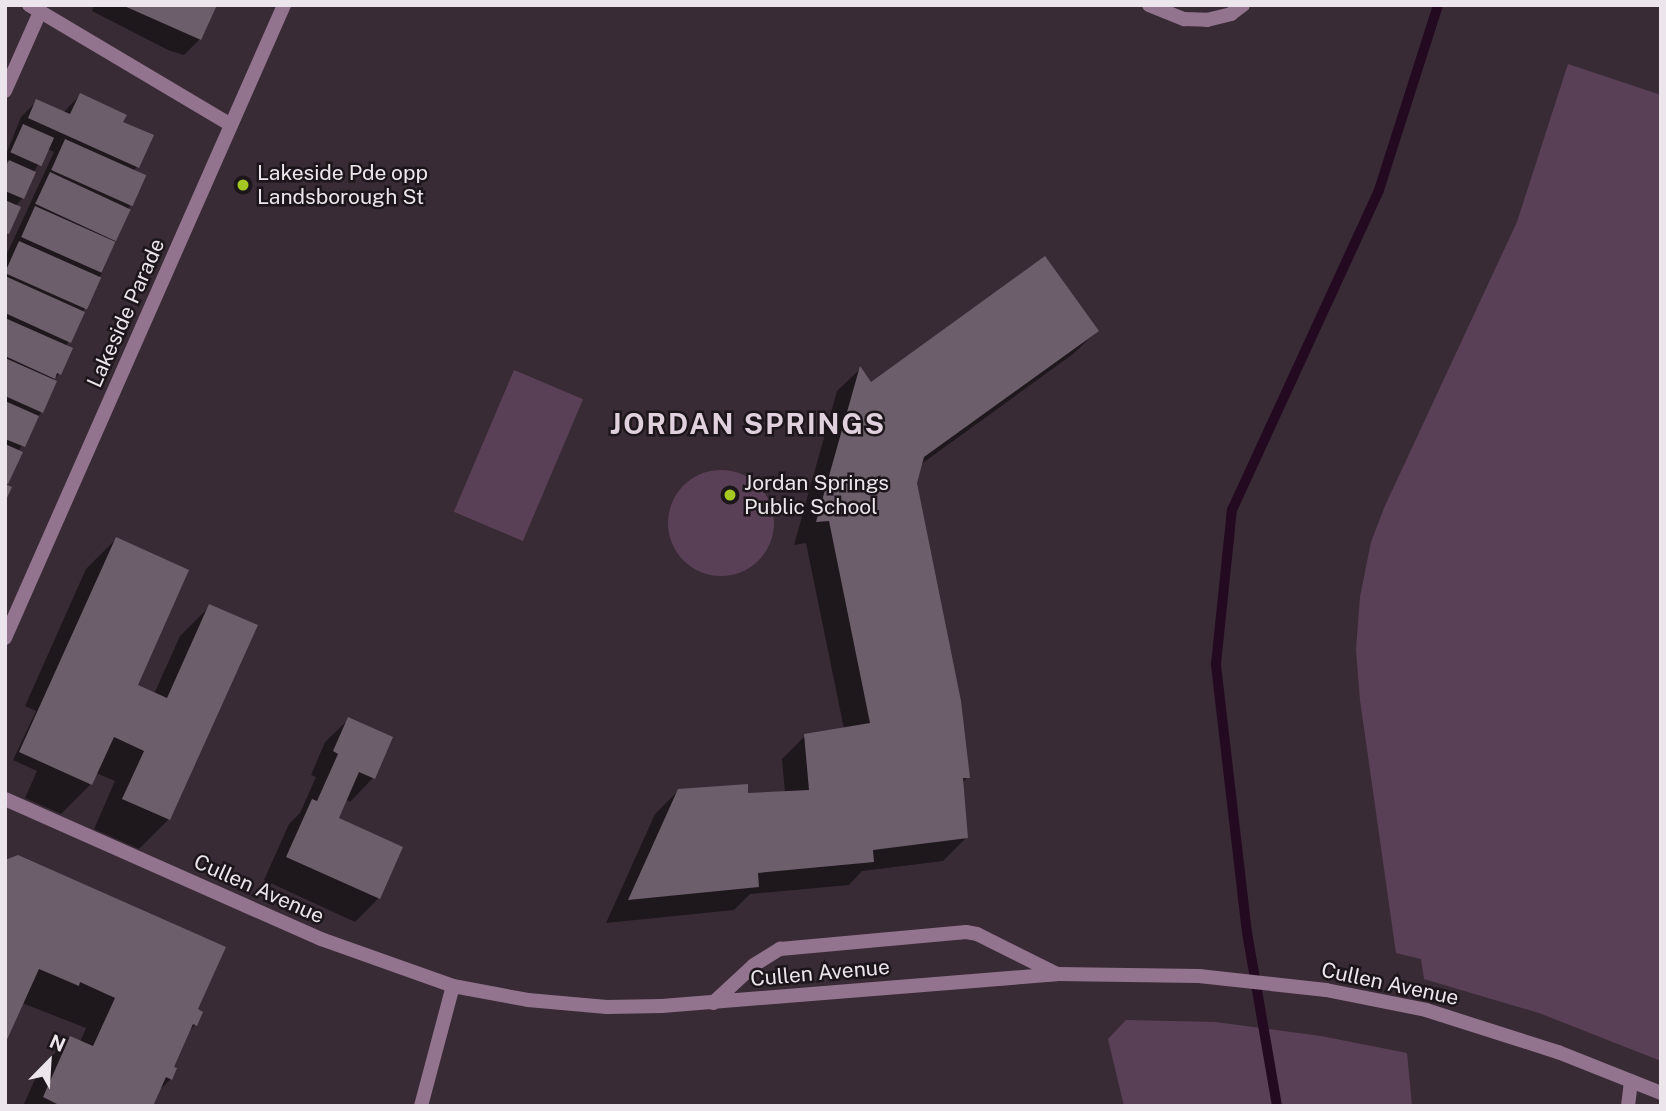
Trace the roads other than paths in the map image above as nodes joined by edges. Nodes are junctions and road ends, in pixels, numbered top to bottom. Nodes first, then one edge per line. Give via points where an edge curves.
1 (285, 5) edge
2 (1149, 5) edge
3 (1243, 5) edge
4 (37, 8) edge
5 (5, 91) edge
6 (231, 125) junction
7 (5, 638) edge
8 (5, 799) edge
9 (1057, 974) junction
10 (453, 986) junction
11 (713, 1003) junction
12 (1631, 1080) junction
13 (1661, 1093) edge
14 (421, 1106) edge
15 (1628, 1106) edge

1 - 6 street, Lakeside Parade
2 - 3 street via 1184,19 1207,20 1231,14
4 - 5 street
4 - 6 street
6 - 7 street, Lakeside Parade
8 - 10 street, Cullen Avenue via 321,939
9 - 11 street, Cullen Avenue
9 - 11 street via 965,932 780,949 754,965
9 - 12 street, Cullen Avenue via 1199,976 1326,990 1481,1026
10 - 11 street, Cullen Avenue via 528,1000 607,1007
10 - 14 street
12 - 13 street, Cullen Avenue
12 - 15 street

